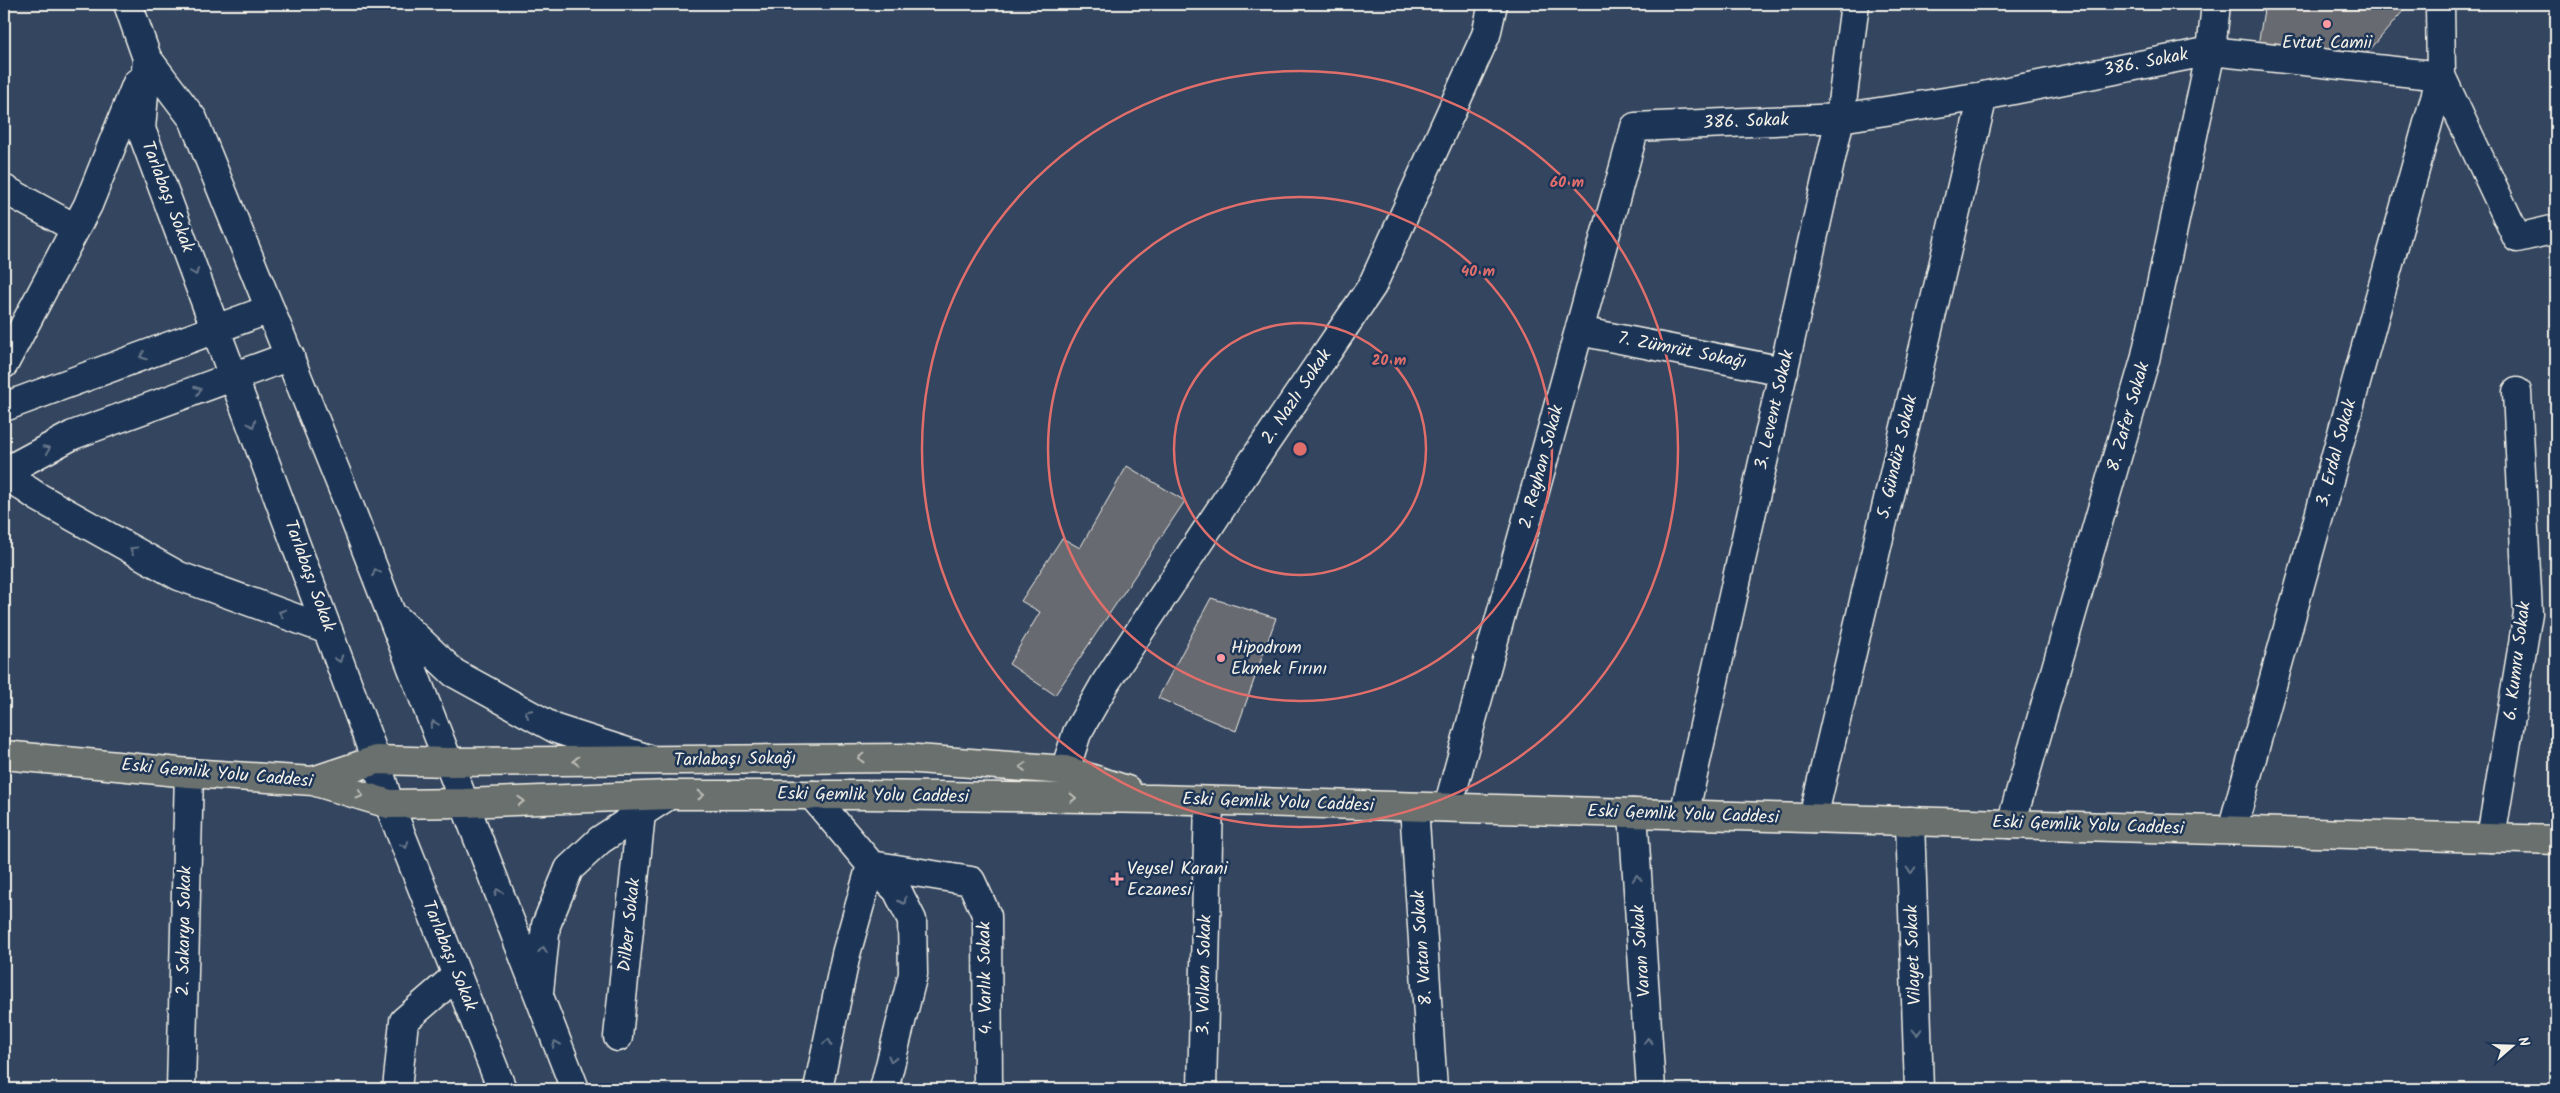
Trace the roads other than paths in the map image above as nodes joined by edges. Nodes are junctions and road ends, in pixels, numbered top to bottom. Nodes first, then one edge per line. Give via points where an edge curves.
1 (128, 4) edge
2 (1493, 4) edge
3 (1855, 4) edge
4 (2216, 4) edge
5 (2440, 4) edge
6 (2211, 51) junction
7 (147, 58) junction
8 (2442, 76) junction
9 (1983, 96) junction
10 (1840, 118) junction
11 (1635, 127) joint
12 (4, 189) edge
13 (75, 228) junction
14 (2556, 229) edge
15 (270, 309) junction
16 (217, 330) junction
17 (1580, 331) junction
18 (290, 356) junction
19 (4, 364) edge
20 (1784, 371) junction
21 (235, 377) junction
22 (2517, 392) dead end
23 (4, 407) edge
24 (4, 473) edge
25 (392, 614) junction
26 (328, 630) junction
27 (4, 755) edge
28 (376, 760) junction
29 (655, 761) junction
30 (448, 762) junction
31 (1065, 770) junction
32 (189, 773) junction
33 (313, 781) junction
34 (669, 795) junction
35 (812, 795) junction
36 (1155, 799) junction
37 (1209, 801) junction
38 (464, 803) junction
39 (389, 804) junction
40 (1414, 807) junction
41 (1448, 808) junction
42 (641, 813) junction
43 (1633, 813) junction
44 (1684, 815) junction
45 (1813, 818) junction
46 (1910, 821) junction
47 (2011, 824) junction
48 (2232, 830) junction
49 (2491, 838) junction
50 (2556, 840) edge
51 (871, 865) junction
52 (456, 976) junction
53 (538, 998) junction
54 (618, 1036) dead end
55 (181, 1089) edge
56 (397, 1089) edge
57 (502, 1089) edge
58 (575, 1089) edge
59 (818, 1089) edge
60 (884, 1089) edge
61 (988, 1089) edge
62 (1202, 1089) edge
63 (1432, 1089) edge
64 (1651, 1089) edge
65 (1919, 1089) edge

1 - 7 street
2 - 31 street, 2. Nazlı Sokak via 1486,35 1372,286 1106,682 1077,732
3 - 10 street, 3. Levent Sokak
4 - 6 street, 8. Zafer Sokak
5 - 8 street
6 - 8 street, 386. Sokak
6 - 9 street, 386. Sokak
6 - 47 street, 8. Zafer Sokak via 2145,360
7 - 13 street via 88,205
7 - 15 street via 193,120
7 -> 16 street, Tarlabaşı Sokak via 141,129
8 - 14 street via 2517,238
8 - 48 street, 3. Erdal Sokak
9 - 10 street, 386. Sokak
9 - 45 street, 5. Gündüz Sokak
10 - 11 street, 386. Sokak
10 - 20 street, 3. Levent Sokak
11 - 17 street, 2. Reyhan Sokak
12 - 13 street
13 - 19 street
15 - 16 street
15 - 18 street
16 - 21 street, Tarlabaşı Sokak
16 -> 23 street
17 - 20 street, 7. Zümrüt Sokağı
17 - 41 street, 2. Reyhan Sokak
18 - 21 street
25 -> 18 street
20 - 44 street, 3. Levent Sokak
24 -> 21 street via 73,435
21 -> 26 street, Tarlabaşı Sokak
22 - 49 street, 6. Kumru Sokak via 2528,613
26 -> 24 street via 179,576 38,497
29 -> 25 street via 556,729 454,673
30 -> 25 street
26 -> 28 street, Tarlabaşı Sokak
27 - 32 main road, Eski Gemlik Yolu Caddesi
28 - 30 main road, Tarlabaşı Sokağı
28 - 33 main road, Tarlabaşı Sokağı
28 - 39 street, Tarlabaşı Sokak
29 -> 30 main road, Tarlabaşı Sokağı
31 -> 29 main road, Tarlabaşı Sokağı via 904,758
30 - 38 street
31 - 36 main road, Tarlabaşı Sokağı
32 - 33 main road, Eski Gemlik Yolu Caddesi
32 - 55 street, 2. Sakarya Sokak
33 -> 39 main road, Eski Gemlik Yolu Caddesi
34 -> 35 main road, Eski Gemlik Yolu Caddesi
38 -> 34 main road, Eski Gemlik Yolu Caddesi
34 - 42 street
35 -> 36 main road, Eski Gemlik Yolu Caddesi
35 - 51 street
36 - 37 main road, Eski Gemlik Yolu Caddesi
37 - 40 main road, Eski Gemlik Yolu Caddesi
37 - 62 street, 3. Volkan Sokak
38 - 39 main road, Eski Gemlik Yolu Caddesi
53 -> 38 street
39 -> 52 street, Tarlabaşı Sokak
40 - 41 main road, Eski Gemlik Yolu Caddesi
40 - 63 street, 8. Vatan Sokak
41 - 43 main road, Eski Gemlik Yolu Caddesi
53 -> 42 street via 546,925 569,869 600,840
42 - 54 street, Dilber Sokak
43 - 44 main road, Eski Gemlik Yolu Caddesi
64 -> 43 street, Varan Sokak
44 - 45 main road, Eski Gemlik Yolu Caddesi
45 - 46 main road, Eski Gemlik Yolu Caddesi
46 - 47 main road, Eski Gemlik Yolu Caddesi
46 -> 65 street, Vilayet Sokak
47 - 48 main road, Eski Gemlik Yolu Caddesi
48 - 49 main road, Eski Gemlik Yolu Caddesi
49 - 50 main road, Eski Gemlik Yolu Caddesi
59 -> 51 street via 846,954
51 -> 60 street via 897,890 912,920 913,974
51 - 61 street, 4. Varlık Sokak via 971,881 987,916
52 - 56 street via 404,1021
52 - 57 street, Tarlabaşı Sokak
58 -> 53 street

